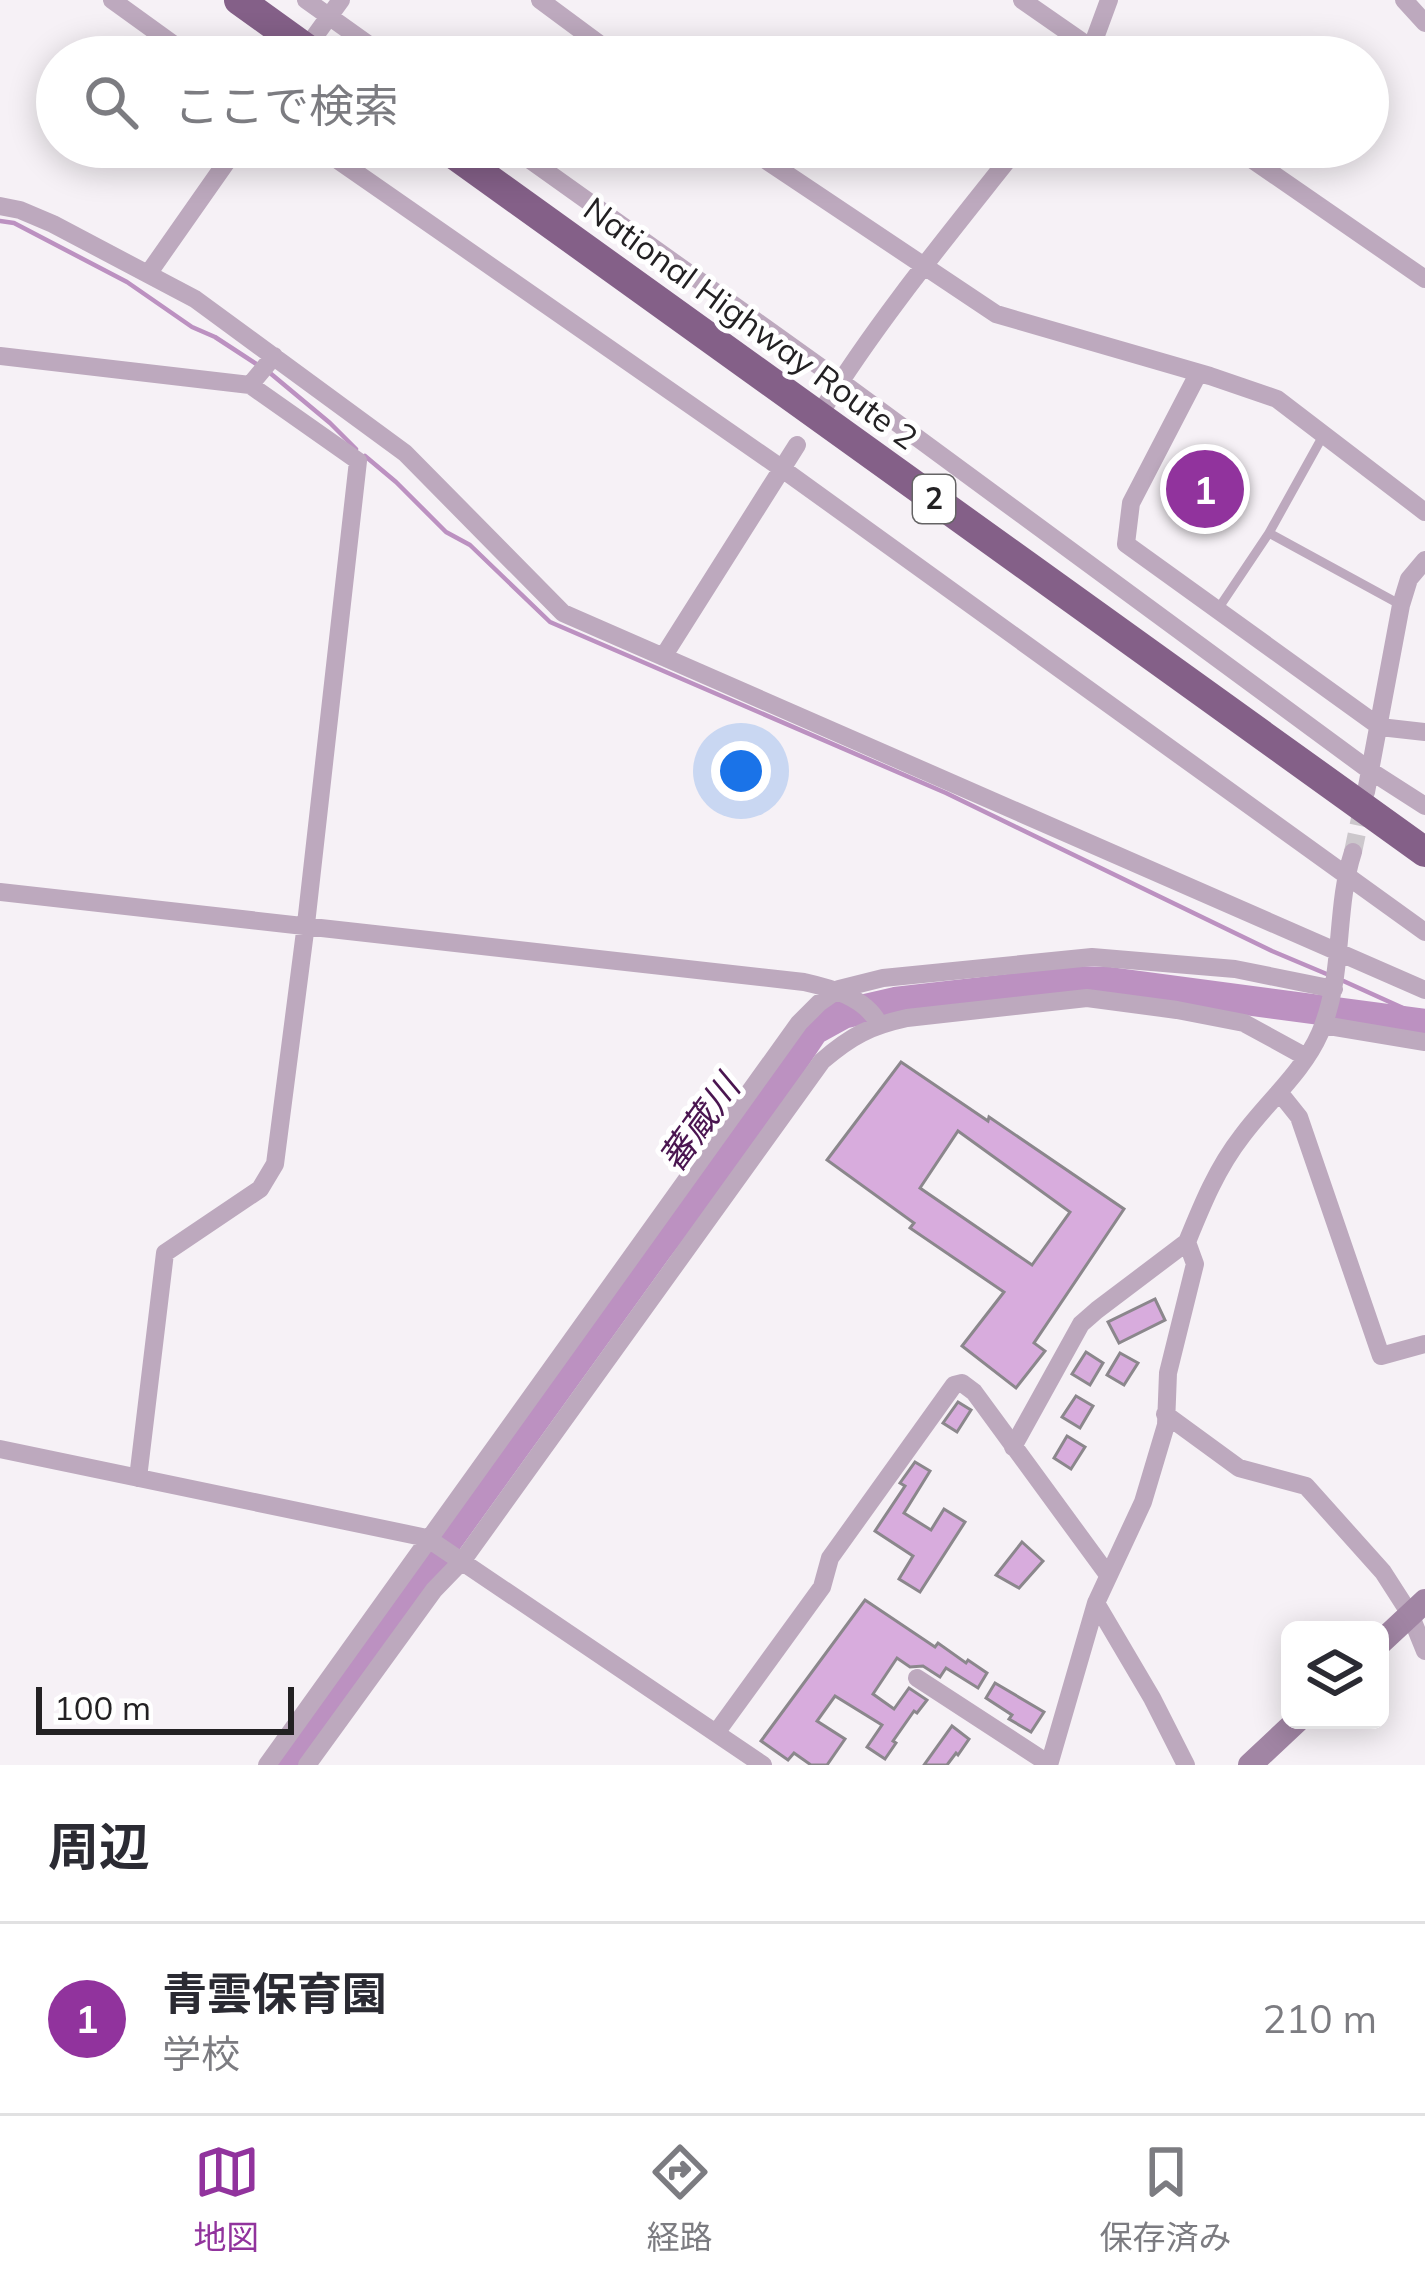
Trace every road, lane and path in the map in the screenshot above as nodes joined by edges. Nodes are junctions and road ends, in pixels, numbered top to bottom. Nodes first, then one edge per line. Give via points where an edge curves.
1 (112, 0) edge
2 (239, 0) edge
3 (306, 0) edge
4 (540, 0) edge
5 (1022, 0) edge
6 (1109, 0) edge
7 (1404, 0) edge
8 (335, 8) edge
9 (1425, 23) edge
10 (162, 36) edge
11 (296, 36) edge
12 (321, 36) edge
13 (364, 36) edge
14 (589, 36) edge
15 (1071, 36) edge
16 (1100, 36) edge
17 (222, 168) edge
18 (349, 168) edge
19 (473, 168) edge
20 (541, 168) edge
21 (778, 168) edge
22 (1002, 168) edge
23 (1264, 168) edge
24 (0, 206) edge
25 (925, 266) junction
26 (148, 274) junction
27 (1425, 279) edge
28 (0, 356) edge
29 (274, 356) junction
30 (1198, 374) junction
31 (840, 381) junction
32 (250, 386) junction
33 (823, 409) dead end
34 (1324, 434) junction
35 (797, 446) dead end
36 (781, 467) junction
37 (1425, 512) edge
38 (1269, 532) junction
39 (1425, 560) edge
40 (1401, 605) junction
41 (1217, 611) junction
42 (663, 657) junction
43 (1380, 727) junction
44 (1425, 732) edge
45 (1369, 770) junction
46 (1366, 792) tunnel mouth
47 (1425, 806) edge
48 (1353, 852) tunnel mouth
49 (1425, 852) edge
50 (1346, 875) junction
51 (0, 892) edge
52 (305, 924) junction
53 (1425, 932) edge
54 (1337, 950) junction
55 (1334, 988) junction
56 (840, 990) junction
57 (1425, 990) edge
58 (878, 1020) junction
59 (1324, 1023) junction
60 (1425, 1042) edge
61 (1306, 1057) junction
62 (1279, 1092) junction
63 (687, 1184) junction
64 (715, 1204) junction
65 (1187, 1242) junction
66 (1425, 1344) edge
67 (1166, 1414) junction
68 (1012, 1447) junction
69 (0, 1449) edge
70 (138, 1478) junction
71 (428, 1539) junction
72 (460, 1560) junction
73 (1108, 1575) junction
74 (1096, 1603) junction
75 (1418, 1607) edge
76 (1389, 1634) edge
77 (1425, 1651) edge
78 (917, 1678) dead end
79 (1288, 1729) edge
80 (716, 1733) junction
81 (1049, 1764) edge
82 (266, 1765) edge
83 (307, 1765) edge
84 (764, 1765) edge
85 (1186, 1765) edge
86 (1250, 1765) edge

1 - 10 street
2 - 11 highway
3 - 8 street
4 - 14 street
5 - 15 street
6 - 16 street
7 - 9 street
8 - 12 street
8 - 13 street
17 - 26 street
18 - 36 street
19 - 49 highway, National Highway Route 2 / 2
20 - 31 street
21 - 25 street
22 - 25 street
23 - 27 street
24 - 26 street
25 - 30 street via 996,314
25 - 31 street
26 - 29 street
28 - 32 street
29 - 32 street
29 - 42 street via 404,453 563,613
30 - 34 street via 1277,399
30 - 41 street via 1131,503 1126,544
31 - 33 street
31 - 45 street
32 - 52 street via 358,461
34 - 37 street
34 - 38 lane
35 - 36 street
36 - 42 street
36 - 50 street
38 - 40 lane
38 - 41 lane
39 - 40 street
40 - 43 street
41 - 43 street
42 - 54 street
43 - 44 street
43 - 45 street
45 - 46 street
45 - 47 street
48 - 50 street
50 - 53 street
50 - 54 street
51 - 52 street
52 - 56 street
52 - 70 street via 275,1165 260,1189 164,1253
54 - 55 street
54 - 57 street
55 - 56 street via 1235,969 1092,957 883,978
55 - 59 street
56 - 58 street
56 - 63 street via 799,1023
58 - 61 street via 1087,998 1244,1023
58 - 64 street via 823,1060
59 - 60 street
59 - 61 street
61 - 62 street
62 - 65 street via 1223,1163
62 - 66 street via 1299,1117 1381,1356
63 - 64 street
63 - 71 street
64 - 72 street
65 - 67 street via 1195,1264
65 - 68 street via 1081,1324
67 - 73 street via 1143,1502
67 - 75 street via 1239,1468 1306,1486
68 - 73 street
68 - 80 street via 968,1385 954,1385
69 - 70 street
70 - 71 street
71 - 72 street
71 - 82 street
72 - 80 street
72 - 83 street
73 - 74 street
74 - 81 street
74 - 85 street
75 - 76 main road
75 - 77 street
78 - 81 street
79 - 86 main road
80 - 84 street

